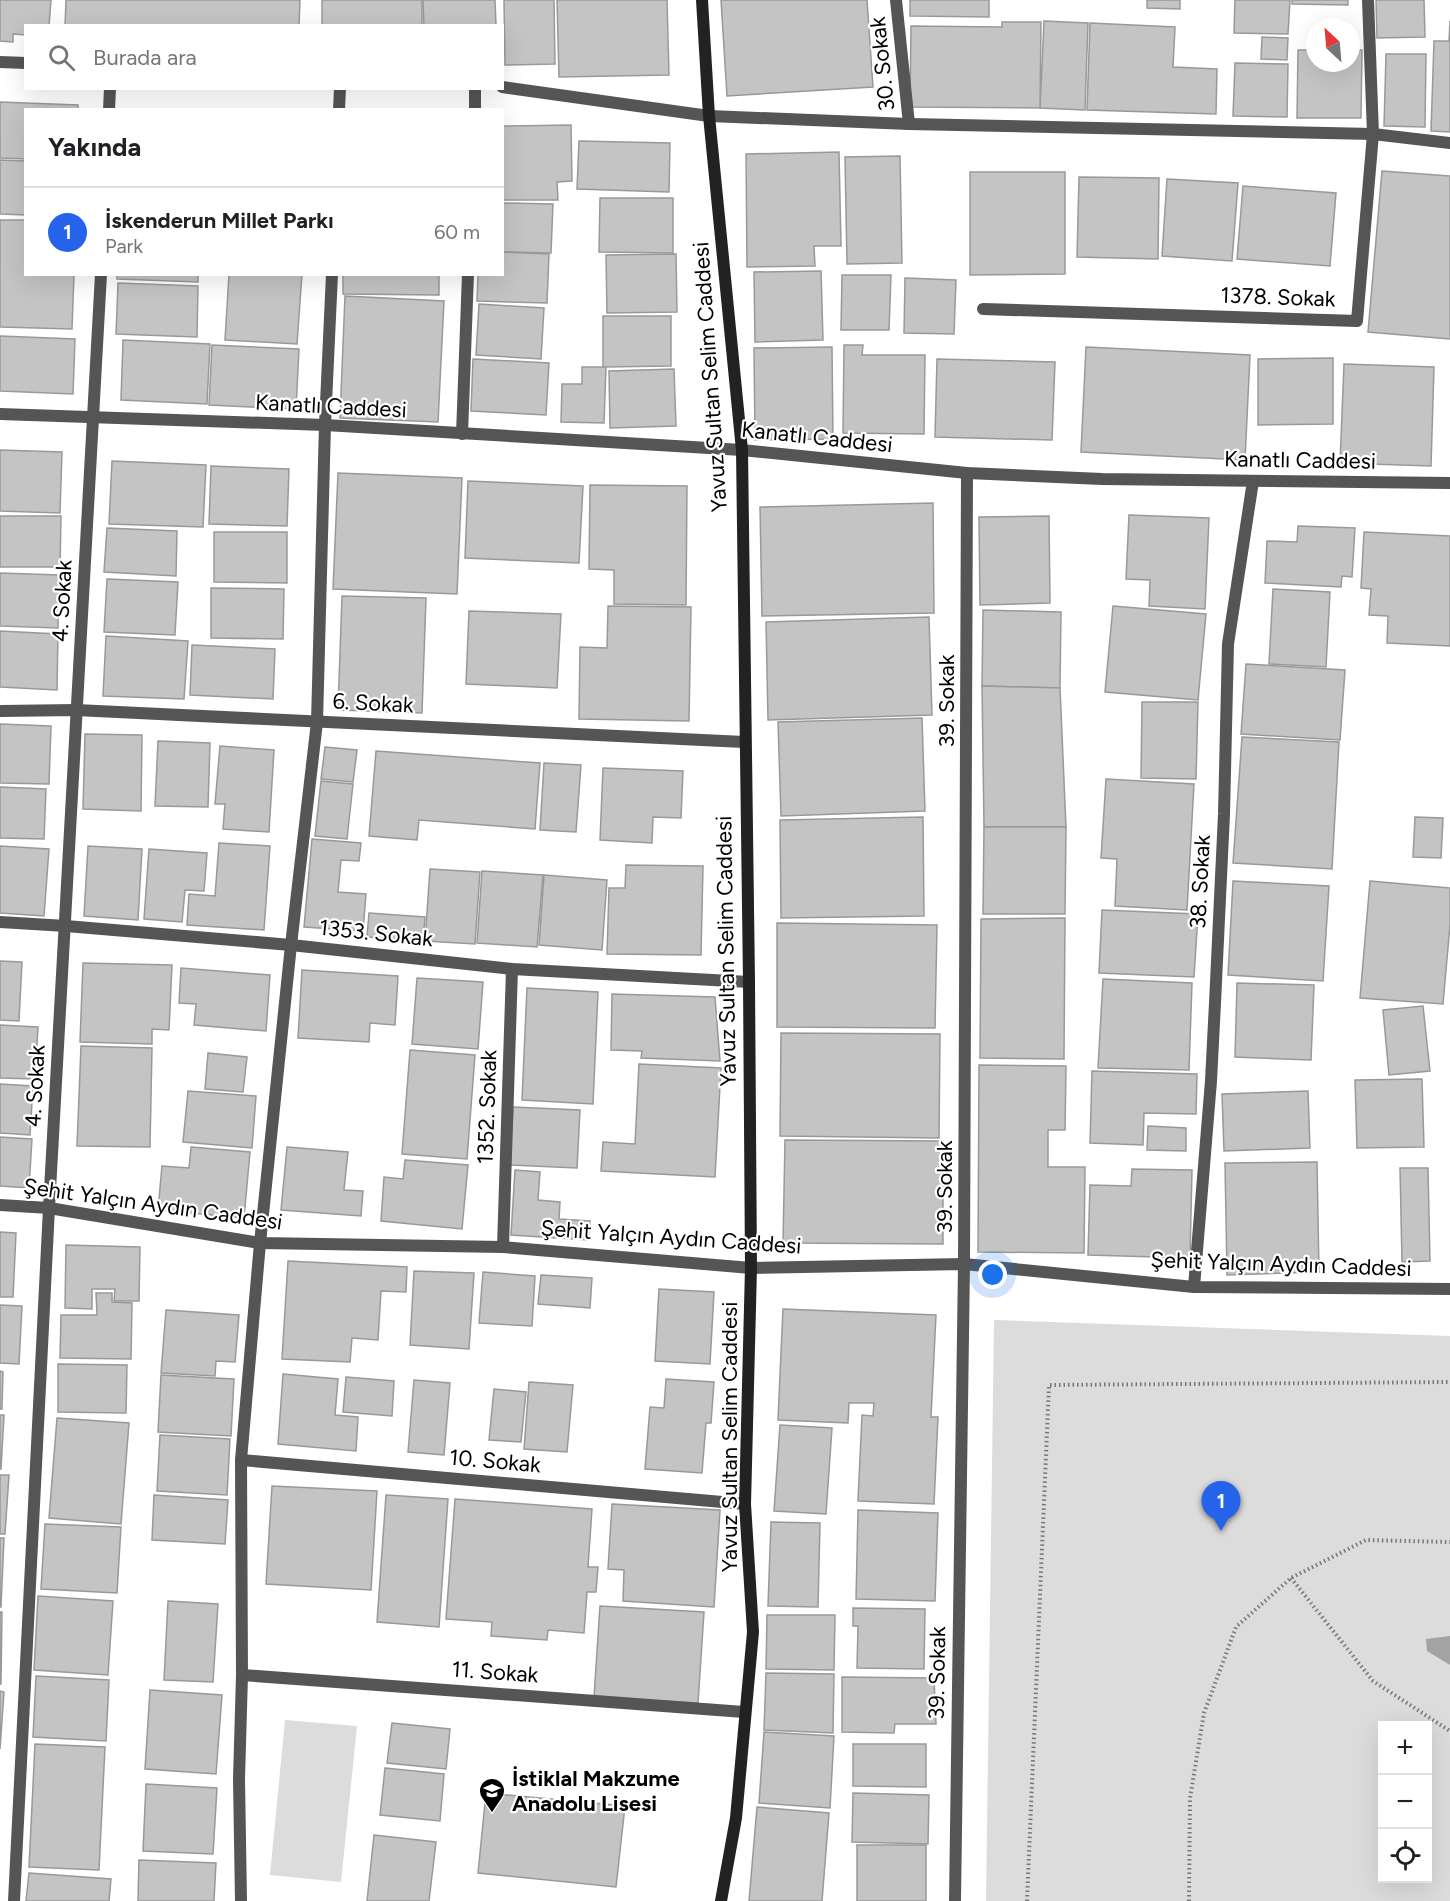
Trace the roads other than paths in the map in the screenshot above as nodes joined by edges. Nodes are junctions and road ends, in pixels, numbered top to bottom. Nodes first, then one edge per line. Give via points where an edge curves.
1 (702, 0) edge
2 (896, 0) edge
3 (1368, 0) edge
4 (0, 62) edge
5 (24, 63) edge
6 (504, 87) edge
7 (110, 90) edge
8 (340, 90) edge
9 (475, 90) edge
10 (109, 108) edge
11 (339, 108) edge
12 (474, 108) edge
13 (710, 116) junction
14 (909, 124) junction
15 (1373, 134) junction
16 (1450, 143) edge
17 (101, 276) edge
18 (332, 276) edge
19 (468, 276) edge
20 (983, 309) dead end
21 (0, 414) edge
22 (93, 418) junction
23 (325, 425) junction
24 (462, 434) junction
25 (742, 450) junction
26 (967, 473) junction
27 (1252, 480) junction
28 (1450, 483) edge
29 (76, 710) junction
30 (0, 711) edge
31 (317, 722) junction
32 (744, 742) junction
33 (0, 922) edge
34 (66, 926) junction
35 (291, 945) junction
36 (512, 969) junction
37 (748, 982) junction
38 (0, 1205) edge
39 (49, 1208) junction
40 (260, 1243) junction
41 (503, 1247) junction
42 (964, 1264) junction
43 (751, 1268) junction
44 (1194, 1287) junction
45 (1450, 1289) edge
46 (241, 1460) junction
47 (745, 1504) junction
48 (242, 1675) junction
49 (744, 1712) junction
50 (14, 1901) edge
51 (241, 1901) edge
52 (721, 1901) edge
53 (955, 1901) edge

1 - 13 street, Yavuz Sultan Selim Caddesi
2 - 14 street, 30. Sokak
3 - 15 street, 1378. Sokak
4 - 5 street
6 - 13 street
7 - 10 street
8 - 11 street
9 - 12 street
13 - 14 street
13 - 25 street, Yavuz Sultan Selim Caddesi
14 - 15 street
15 - 16 street
15 - 20 street, 1378. Sokak via 1357,321
17 - 22 street, 4. Sokak
18 - 23 street
19 - 24 street
21 - 22 street, Kanatlı Caddesi
22 - 23 street, Kanatlı Caddesi
22 - 29 street, 4. Sokak
23 - 24 street, Kanatlı Caddesi
23 - 31 street
24 - 25 street, Kanatlı Caddesi
25 - 26 street, Kanatlı Caddesi
25 - 32 street, Yavuz Sultan Selim Caddesi
26 - 27 street, Kanatlı Caddesi
26 - 42 street, 39. Sokak
27 - 28 street, Kanatlı Caddesi
27 - 44 street, 38. Sokak via 1228,644 1211,1081
29 - 30 street, 6. Sokak
29 - 31 street, 6. Sokak
29 - 34 street, 4. Sokak
31 - 32 street, 6. Sokak
31 - 35 street
32 - 37 street, Yavuz Sultan Selim Caddesi
33 - 34 street, 1353. Sokak
34 - 35 street, 1353. Sokak
34 - 39 street, 4. Sokak
35 - 36 street, 1353. Sokak
35 - 40 street
36 - 37 street, 1353. Sokak
36 - 41 street, 1352. Sokak
37 - 43 street, Yavuz Sultan Selim Caddesi
38 - 39 street, Şehit Yalçın Aydın Caddesi
39 - 40 street, Şehit Yalçın Aydın Caddesi
39 - 50 street, 4. Sokak
40 - 41 street, Şehit Yalçın Aydın Caddesi
40 - 46 street
41 - 43 street, Şehit Yalçın Aydın Caddesi
42 - 43 street, Şehit Yalçın Aydın Caddesi
42 - 44 street, Şehit Yalçın Aydın Caddesi
42 - 53 street, 39. Sokak
43 - 47 street, Yavuz Sultan Selim Caddesi
44 - 45 street, Şehit Yalçın Aydın Caddesi
46 - 47 street, 10. Sokak
46 - 48 street
47 - 49 street, Yavuz Sultan Selim Caddesi via 753,1632
48 - 49 street, 11. Sokak
48 - 51 street
49 - 52 street, Yavuz Sultan Selim Caddesi via 736,1818

